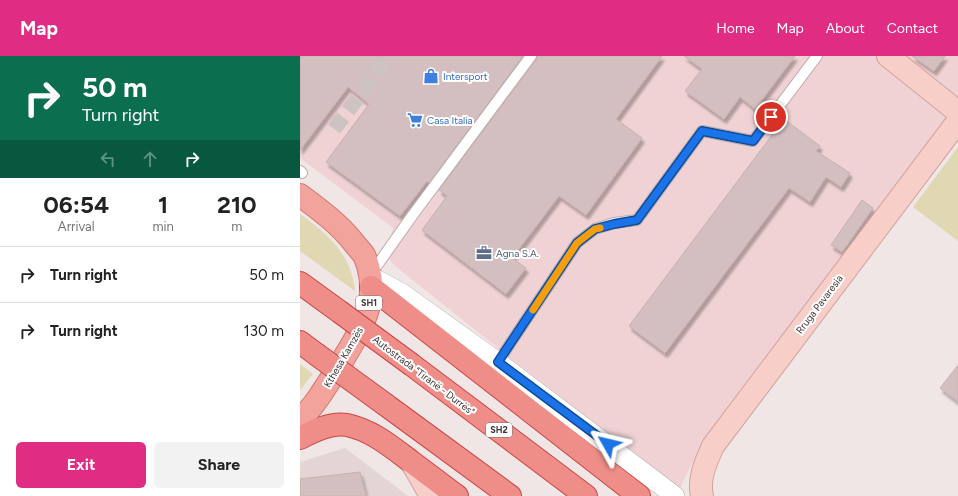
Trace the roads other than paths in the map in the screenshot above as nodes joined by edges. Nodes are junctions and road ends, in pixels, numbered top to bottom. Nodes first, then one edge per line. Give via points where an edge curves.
1 (531, 56) edge
2 (817, 56) edge
3 (888, 56) edge
4 (958, 112) edge
5 (958, 121) edge
6 (300, 195) edge
7 (370, 282) junction
8 (300, 283) edge
9 (308, 348) edge
10 (498, 362) junction
11 (300, 420) edge
12 (300, 438) edge
13 (412, 463) junction
14 (431, 496) edge
15 (457, 496) edge
16 (510, 496) edge
17 (586, 496) edge
18 (639, 496) edge
19 (675, 496) edge
20 (702, 496) edge

1 - 7 lane via 412,216
2 - 10 lane via 753,141 702,131 637,220 595,229 577,243
3 - 4 main road
5 - 20 main road, Rruga Pavaresia via 712,446 703,469 700,489
6 - 7 main road, Kthesa Kamzës / SH1 via 329,216 364,255
7 - 10 street via 402,293
7 - 11 main road, Kthesa Kamzës / SH1 via 368,308 362,325 321,395
7 - 18 highway
8 - 17 highway, Autostrada "Tiranë - Durrës" / SH2, bridge
9 - 16 highway, bridge
10 - 19 street
12 - 13 highway via 327,427 346,425 377,438
13 - 14 main road
13 - 15 highway

